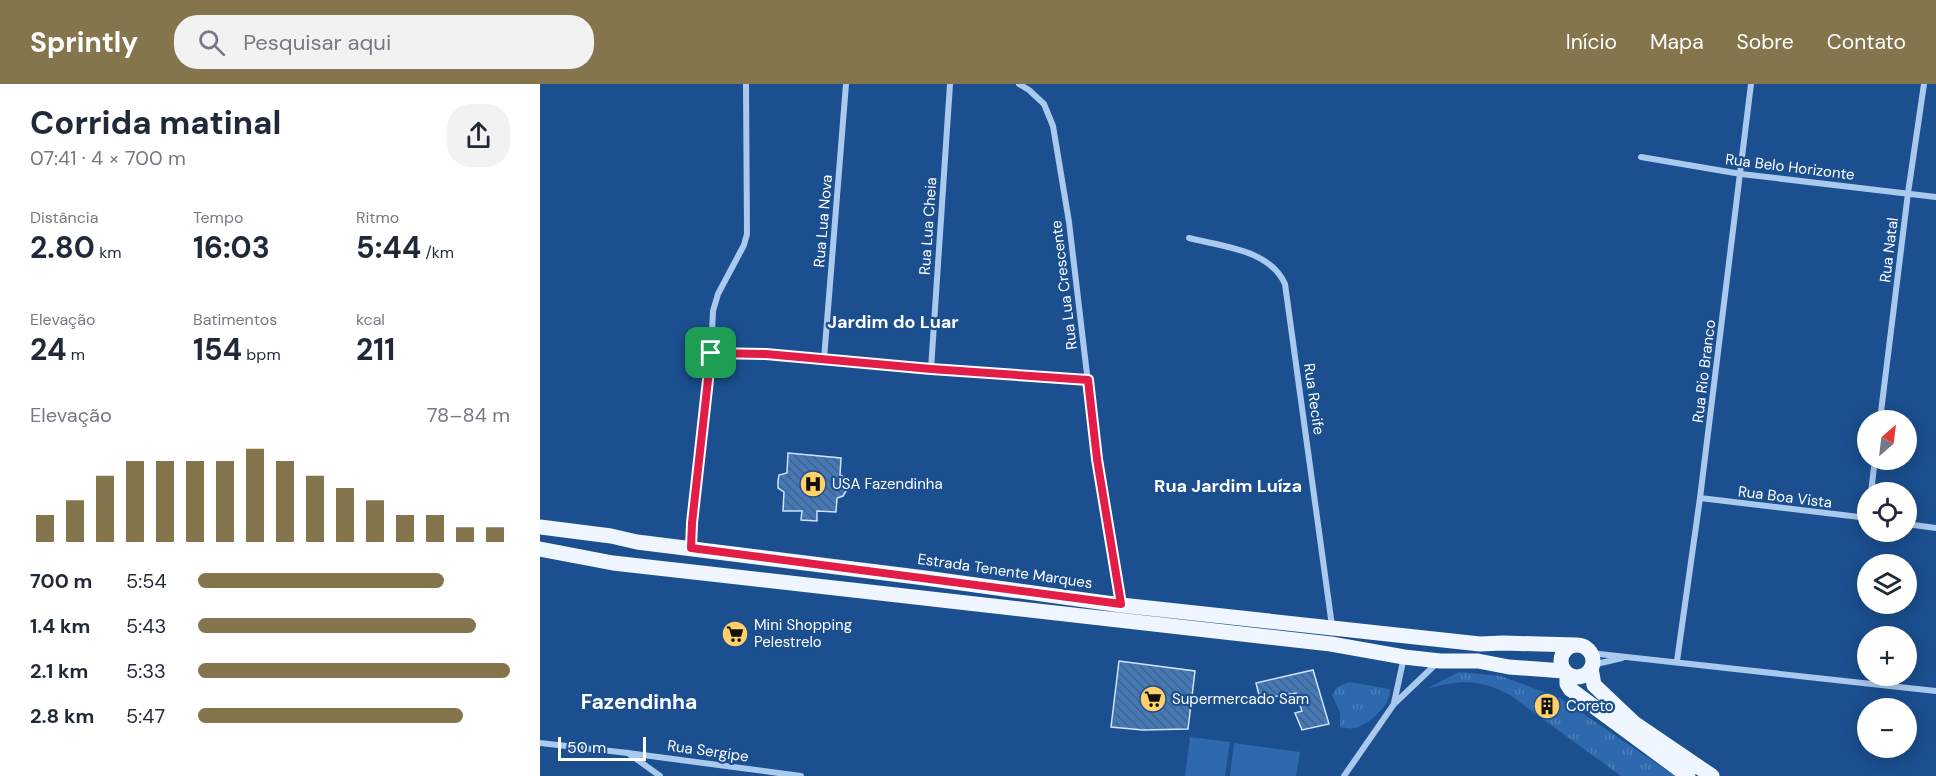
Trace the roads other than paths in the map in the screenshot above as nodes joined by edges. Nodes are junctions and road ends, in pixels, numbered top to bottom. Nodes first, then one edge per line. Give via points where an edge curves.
1 (746, 84) edge
2 (846, 84) edge
3 (950, 84) edge
4 (1019, 84) edge
5 (1751, 84) edge
6 (1924, 84) edge
7 (1641, 157) dead end
8 (1741, 174) junction
9 (1908, 193) junction
10 (1936, 197) edge
11 (1189, 238) dead end
12 (711, 353) junction
13 (824, 359) junction
14 (931, 369) junction
15 (1088, 380) junction
16 (1881, 410) edge
17 (1700, 498) junction
18 (1857, 518) edge
19 (1917, 525) edge
20 (540, 527) edge
21 (1936, 528) edge
22 (691, 548) junction
23 (540, 549) edge
24 (1121, 604) junction
25 (1333, 627) junction
26 (1451, 642) junction
27 (1575, 645) junction
28 (1629, 656) junction
29 (1404, 657) junction
30 (1440, 661) junction
31 (1677, 661) junction
32 (1591, 662) junction
33 (1565, 672) junction
34 (1936, 691) edge
35 (1394, 704) junction
36 (540, 743) edge
37 (628, 753) junction
38 (660, 776) edge
39 (801, 776) edge
40 (1344, 776) edge
41 (1688, 776) edge
42 (1712, 776) edge

1 - 12 street via 747,234 718,294
2 - 13 street, Rua Lua Nova
3 - 14 street, Rua Lua Cheia
4 - 15 street, Rua Lua Crescente via 1044,104 1053,126
5 - 8 street, Rua Rio Branco
6 - 9 street, Rua Natal
7 - 8 street, Rua Belo Horizonte
8 - 9 street, Rua Belo Horizonte
8 - 17 street, Rua Rio Branco
9 - 10 street, Rua Belo Horizonte
9 - 16 street, Rua Natal
11 - 25 street, Rua Recife via 1263,259 1274,266 1285,284
12 - 13 street
12 - 22 street
13 - 14 street
14 - 15 street
15 - 24 street, Rua Lua Crescente
17 - 18 street, Rua Boa Vista
17 - 31 street, Rua Rio Branco
19 - 21 street
20 - 22 main road, Estrada Tenente Marques
22 - 24 main road, Estrada Tenente Marques
23 - 29 main road via 613,563 1331,644
24 - 25 main road, Estrada Tenente Marques
25 - 26 main road, Estrada Tenente Marques
26 - 27 main road, Estrada Tenente Marques
26 - 29 main road via 1412,642
27 - 32 main road via 1586,648
27 - 33 main road via 1563,653
28 - 31 street
28 - 32 street
28 - 32 street
29 - 30 main road
29 - 35 street
30 - 33 main road via 1478,661
30 - 35 street
31 - 34 street
32 - 33 main road via 1588,672 1578,677
32 - 42 main road via 1594,686 1634,723
33 - 41 main road via 1570,689
35 - 40 street
36 - 37 street, Rua Sergipe
37 - 38 street
37 - 39 street, Rua Sergipe

